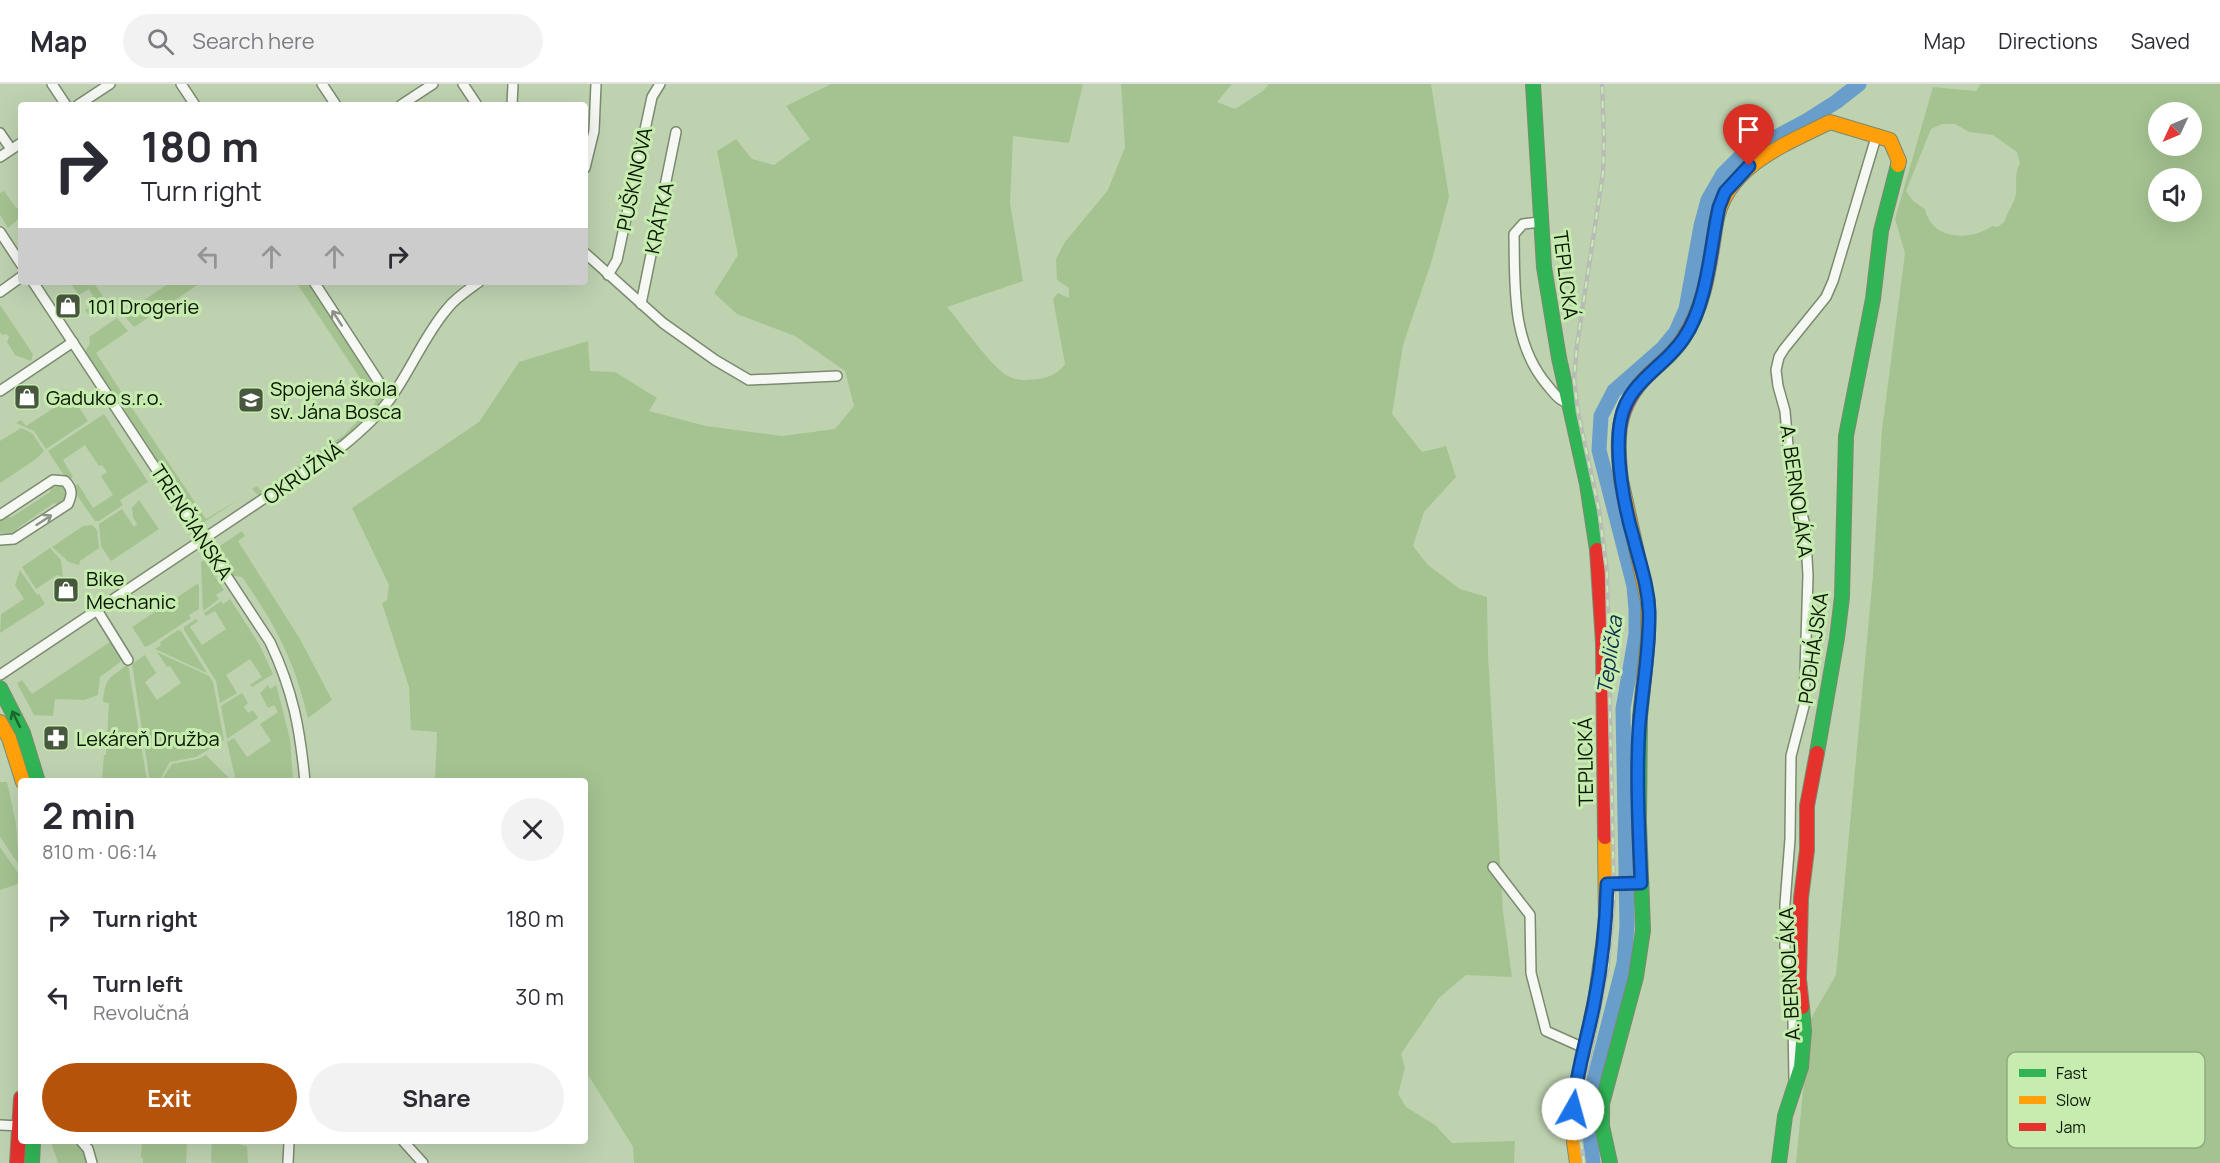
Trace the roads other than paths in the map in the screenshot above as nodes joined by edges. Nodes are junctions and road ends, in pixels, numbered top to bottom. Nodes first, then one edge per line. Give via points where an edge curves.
1 (52, 84) edge
2 (110, 84) edge
3 (181, 84) edge
4 (322, 84) edge
5 (433, 84) edge
6 (463, 84) edge
7 (513, 84) edge
8 (596, 84) edge
9 (660, 84) edge
10 (1533, 84) edge
11 (64, 102) edge
12 (83, 102) edge
13 (193, 102) edge
14 (334, 102) edge
15 (406, 102) edge
16 (475, 102) edge
17 (512, 102) edge
18 (676, 132) dead end
19 (0, 133) edge
20 (1877, 134) junction
21 (18, 145) edge
22 (11, 149) junction
23 (588, 155) edge
24 (0, 157) edge
25 (1540, 222) junction
26 (0, 232) edge
27 (588, 256) edge
28 (18, 259) edge
29 (608, 275) junction
30 (18, 280) edge
31 (35, 285) edge
32 (316, 285) edge
33 (475, 285) edge
34 (0, 291) edge
35 (641, 304) junction
36 (73, 342) junction
37 (837, 376) dead end
38 (0, 391) edge
39 (390, 399) junction
40 (1569, 403) junction
41 (0, 515) edge
42 (204, 538) junction
43 (0, 540) edge
44 (97, 610) junction
45 (128, 660) dead end
46 (0, 675) edge
47 (0, 688) edge
48 (0, 722) edge
49 (22, 778) edge
50 (37, 778) edge
51 (305, 778) edge
52 (1493, 867) dead end
53 (1612, 883) junction
54 (1638, 883) junction
55 (1584, 1048) junction
56 (1795, 1087) junction
57 (0, 1125) edge
58 (18, 1126) edge
59 (19, 1144) edge
60 (33, 1144) edge
61 (84, 1144) edge
62 (289, 1144) edge
63 (406, 1144) edge
64 (17, 1163) edge
65 (32, 1163) edge
66 (92, 1163) edge
67 (288, 1163) edge
68 (423, 1163) edge
69 (1577, 1163) edge
70 (1610, 1163) edge
71 (1779, 1163) edge

1 - 11 street
2 - 12 street
3 - 13 street
4 - 14 street
5 - 15 street
6 - 16 street
7 - 17 street
8 - 23 street via 594,130
9 - 29 street, PUŠKINOVA via 652,97 616,260
10 - 25 street, TEPLICKÁ
18 - 35 street, KRÁTKA
19 - 22 street
20 - 54 street via 1830,122 1740,173 1719,207 1696,315 1685,337 1631,392 1624,407 1620,430 1622,482 1647,586 1649,612 1638,755
20 - 56 street, PODHÁJSKA via 1890,140 1899,161 1881,231 1873,299 1846,436 1842,597 1807,807 1799,968 1804,1031
20 - 56 street, A. BERNOLÁKA via 1833,281 1826,297 1779,357 1776,369 1785,411 1790,470 1805,525 1808,575 1804,706 1791,756 1785,904
21 - 22 street
22 - 24 street
25 - 40 street, TEPLICKÁ via 1554,333
25 - 40 street, TEPLICKÁ via 1523,224 1514,234 1515,311 1531,362 1562,402
26 - 28 street
27 - 29 street
29 - 35 street
30 - 34 street
31 - 36 street, TRENČIANSKA
39 -> 32 street
33 - 39 street, OKRUŽNÁ via 447,308
35 - 37 street via 714,360 749,380
36 - 38 street
36 - 42 street, TRENČIANSKA
39 - 42 street, OKRUŽNÁ via 345,445
40 - 53 street, TEPLICKÁ via 1599,561
43 -> 41 street via 14,539 68,504 71,490 65,481 53,480
42 - 44 street, OKRUŽNÁ
42 - 51 street, TRENČIANSKA via 270,642 284,672 301,738
44 - 45 street
44 - 46 street, OKRUŽNÁ
50 -> 47 street via 24,733
48 - 49 street
52 - 55 street via 1530,915 1531,973 1546,1031
53 - 54 street
53 - 55 street, TEPLICKÁ via 1602,962
54 - 70 street via 1644,901 1638,973 1602,1106
55 - 69 street, TEPLICKÁ via 1573,1109
56 - 71 street, PODHÁJSKA via 1785,1116
57 - 58 street
59 - 64 street
60 - 65 street
61 - 66 street
62 - 67 street
63 - 68 street

